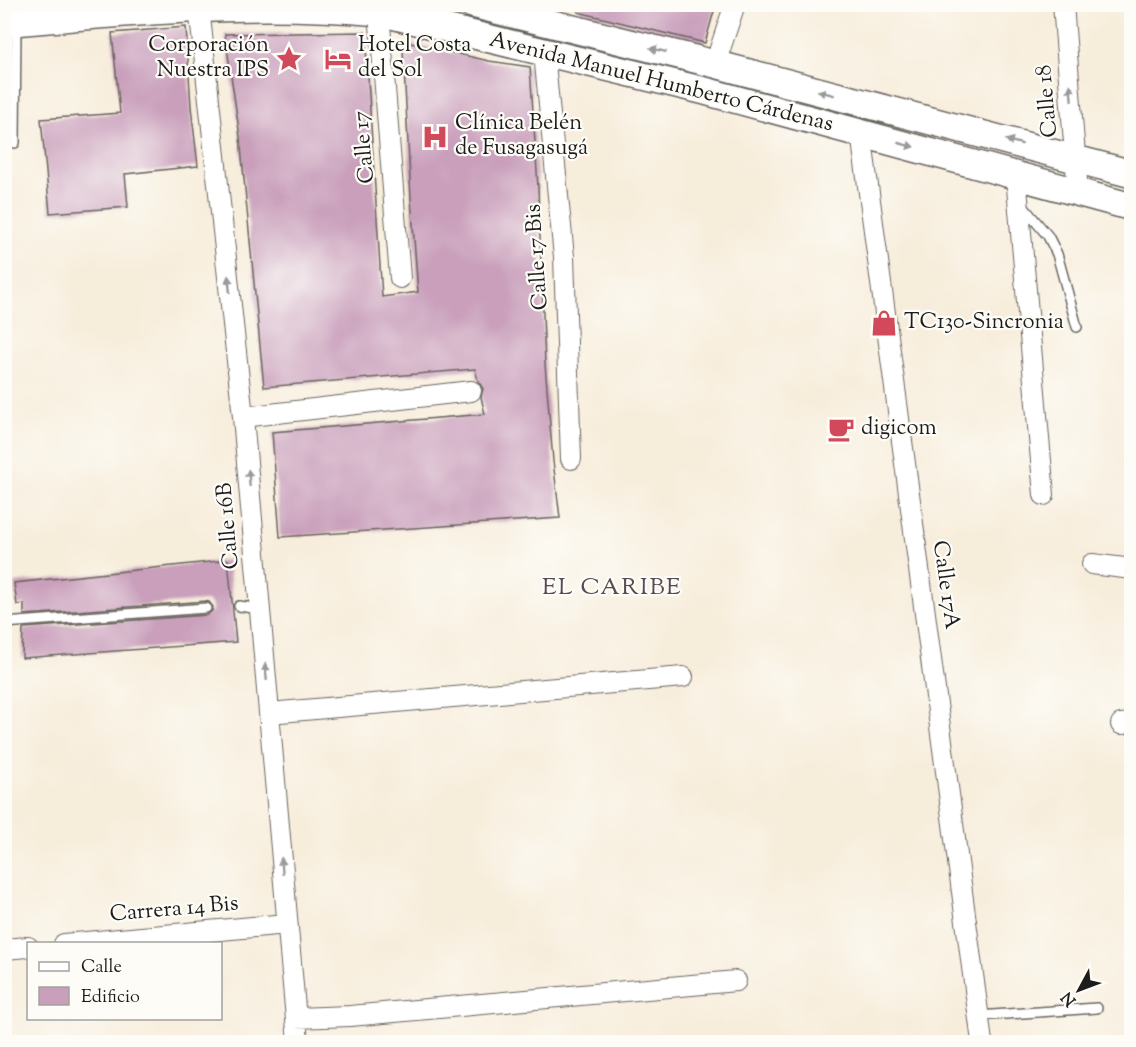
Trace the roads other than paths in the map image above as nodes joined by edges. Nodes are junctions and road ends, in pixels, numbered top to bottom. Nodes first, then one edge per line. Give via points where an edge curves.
1 (472, 4) edge
2 (735, 4) edge
3 (1063, 4) edge
4 (199, 7) junction
5 (379, 12) junction
6 (10, 22) edge
7 (544, 53) junction
8 (715, 64) junction
9 (861, 133) junction
10 (15, 143) dead end
11 (1077, 159) junction
12 (1131, 174) edge
13 (1017, 188) junction
14 (1078, 193) junction
15 (1131, 207) edge
16 (400, 278) dead end
17 (1077, 327) dead end
18 (471, 391) dead end
19 (243, 417) junction
20 (571, 459) dead end
21 (1044, 495) dead end
22 (1092, 564) dead end
23 (1131, 568) edge
24 (239, 606) dead end
25 (206, 608) dead end
26 (260, 609) junction
27 (4, 623) edge
28 (683, 677) dead end
29 (269, 713) junction
30 (287, 924) junction
31 (86, 942) edge
32 (27, 946) edge
33 (4, 949) edge
34 (736, 981) dead end
35 (1097, 1008) dead end
36 (978, 1016) junction
37 (296, 1018) junction
38 (298, 1042) edge
39 (982, 1042) edge

8 -> 1 main road, Avenida Manuel Humberto Cárdenas
2 - 8 street
11 -> 3 street, Calle 18
4 - 5 main road, Avenida Manuel Humberto Cárdenas
4 - 6 main road, Avenida Manuel Humberto Cárdenas
19 -> 4 street, Calle 16B
5 - 7 main road, Avenida Manuel Humberto Cárdenas
5 - 16 street, Calle 17
6 - 10 lane
7 - 9 main road, Avenida Manuel Humberto Cárdenas
7 - 20 street, Calle 17 Bis via 564,256
11 -> 8 main road, Avenida Manuel Humberto Cárdenas
9 -> 13 main road, Avenida Manuel Humberto Cárdenas
9 - 36 street, Calle 17A
11 - 12 main road, Avenida Manuel Humberto Cárdenas
11 - 14 street, Calle 18
13 - 14 main road, Avenida Manuel Humberto Cárdenas
13 - 17 lane via 1057,254
13 - 21 street
14 - 15 main road, Avenida Manuel Humberto Cárdenas
18 - 19 street
26 -> 19 street, Calle 16B
22 - 23 street
24 - 26 lane
25 - 27 lane
29 -> 26 street, Calle 16B
28 - 29 street
30 -> 29 street, Calle 16B
30 - 31 street, Carrera 14 Bis
30 - 37 street, Calle 16B
32 - 33 street
34 - 37 street
35 - 36 lane
36 - 39 street, Calle 17A
37 - 38 street, Calle 16B

